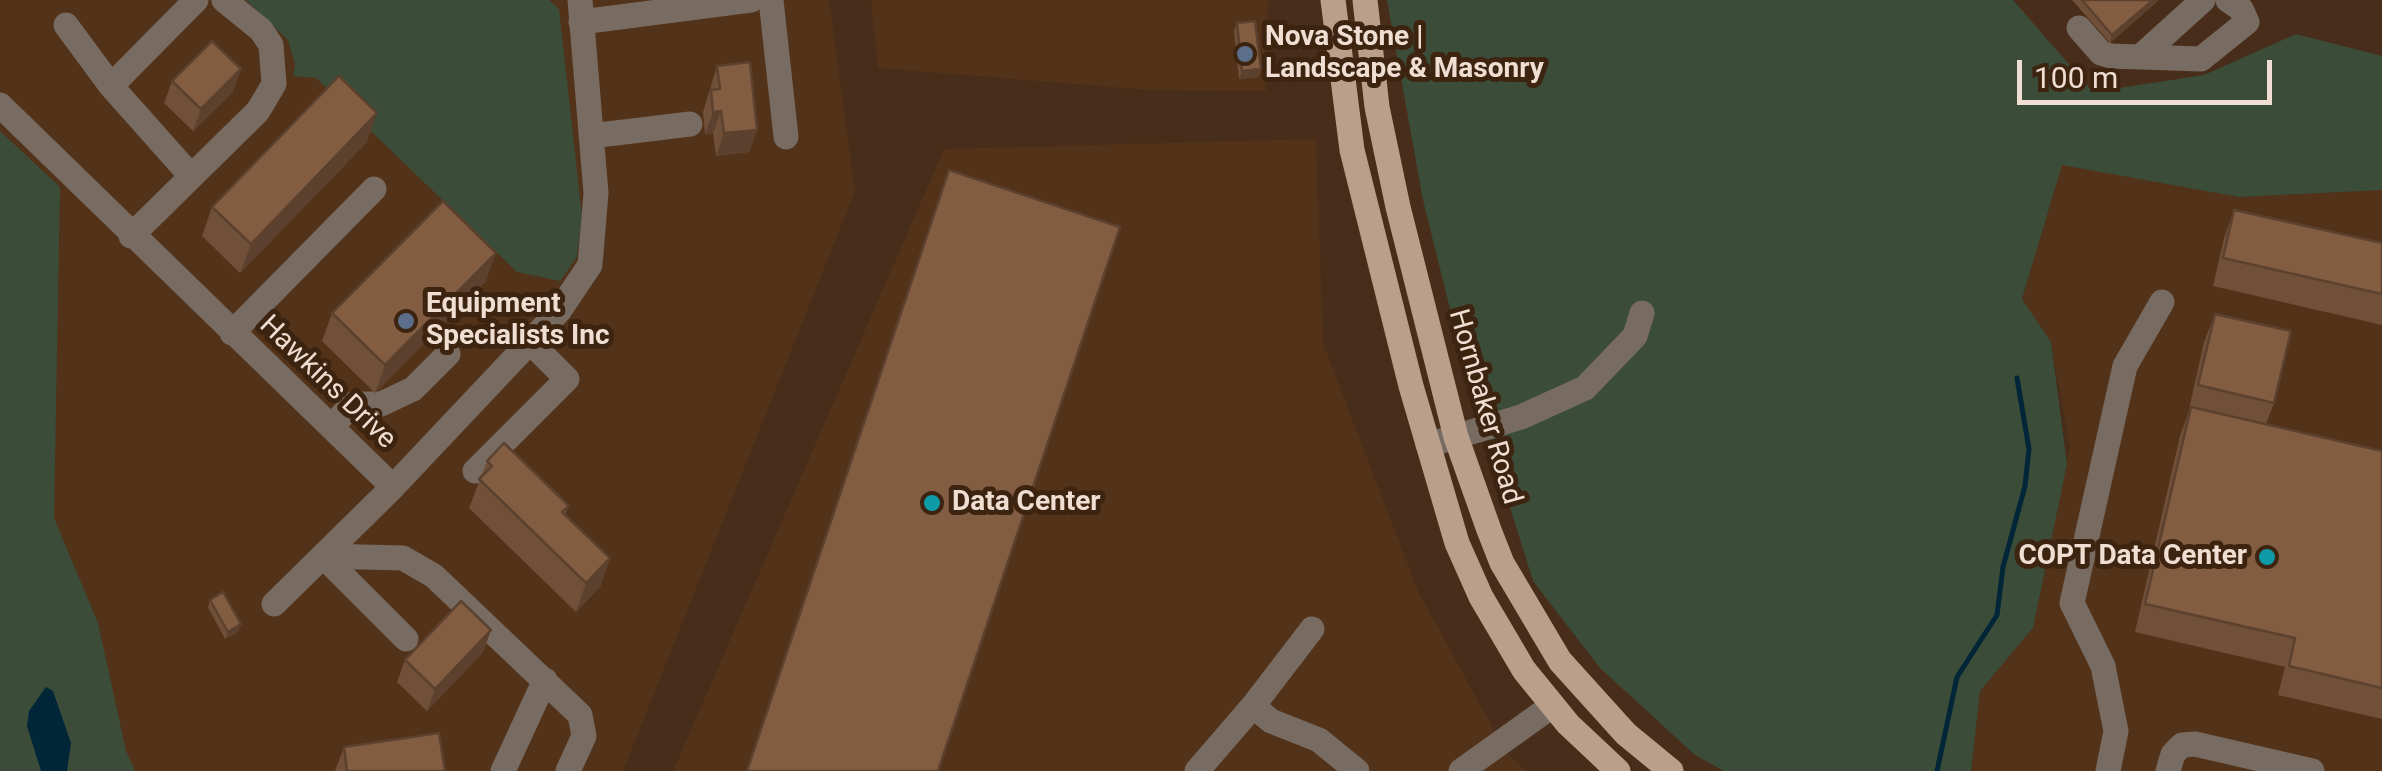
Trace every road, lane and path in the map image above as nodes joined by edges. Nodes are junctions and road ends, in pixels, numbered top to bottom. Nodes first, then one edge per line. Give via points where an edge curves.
1 (196, 0) edge
2 (224, 0) edge
3 (748, 0) edge
4 (770, 0) edge
5 (1333, 0) edge
6 (1365, 0) edge
7 (2204, 0) edge
8 (2228, 0) edge
9 (580, 11) edge
10 (66, 25) dead end
11 (2079, 28) dead end
12 (2140, 57) junction
13 (111, 86) junction
14 (0, 105) edge
15 (690, 124) dead end
16 (591, 136) junction
17 (786, 137) dead end
18 (192, 176) junction
19 (374, 189) dead end
20 (131, 236) junction
21 (2162, 302) dead end
22 (1642, 313) dead end
23 (232, 333) junction
24 (530, 342) junction
25 (448, 354) dead end
26 (330, 427) junction
27 (1456, 437) junction
28 (1428, 445) junction
29 (475, 471) dead end
30 (393, 487) junction
31 (323, 556) junction
32 (274, 604) dead end
33 (1312, 629) dead end
34 (406, 639) dead end
35 (545, 680) junction
36 (1253, 706) junction
37 (1552, 706) junction
38 (502, 771) edge
39 (568, 771) edge
40 (1197, 771) edge
41 (1358, 771) edge
42 (1461, 771) edge
43 (1618, 771) edge
44 (1671, 771) edge
45 (2108, 771) edge
46 (2168, 771) edge
47 (2312, 771) edge

1 - 13 street
2 - 18 street via 272,45 274,84 258,110
3 - 9 street
4 - 17 street
5 - 28 main road via 1352,150
6 - 27 main road, Hornbaker Road via 1377,107
7 - 12 street
8 - 12 street via 2247,22 2207,56
9 - 16 street, Hawkins Drive
10 - 13 street
11 - 12 street via 2101,53
13 - 18 street
14 - 20 street, Hawkins Drive
15 - 16 street
16 - 24 street, Hawkins Drive via 596,193 590,265
18 - 20 street
19 - 23 street
20 - 23 street, Hawkins Drive
21 - 45 street via 2125,366 2072,603 2102,666 2116,731
22 - 27 street via 1636,336 1586,388
23 - 26 street, Hawkins Drive
24 - 29 street via 567,379 506,452
24 - 30 street, Hawkins Drive
25 - 26 street via 413,390 381,404 352,404
26 - 30 street, Hawkins Drive
27 - 28 street
27 - 44 main road, Hornbaker Road via 1502,564 1560,661 1626,734
28 - 37 main road via 1457,544 1481,597
30 - 31 street
31 - 32 street
31 - 34 street
31 - 35 street via 388,556 423,568
33 - 36 street
35 - 38 street
35 - 39 street via 585,726
36 - 40 street
36 - 41 street via 1320,740
37 - 42 street
37 - 43 main road
46 - 47 street via 2182,745 2195,744

